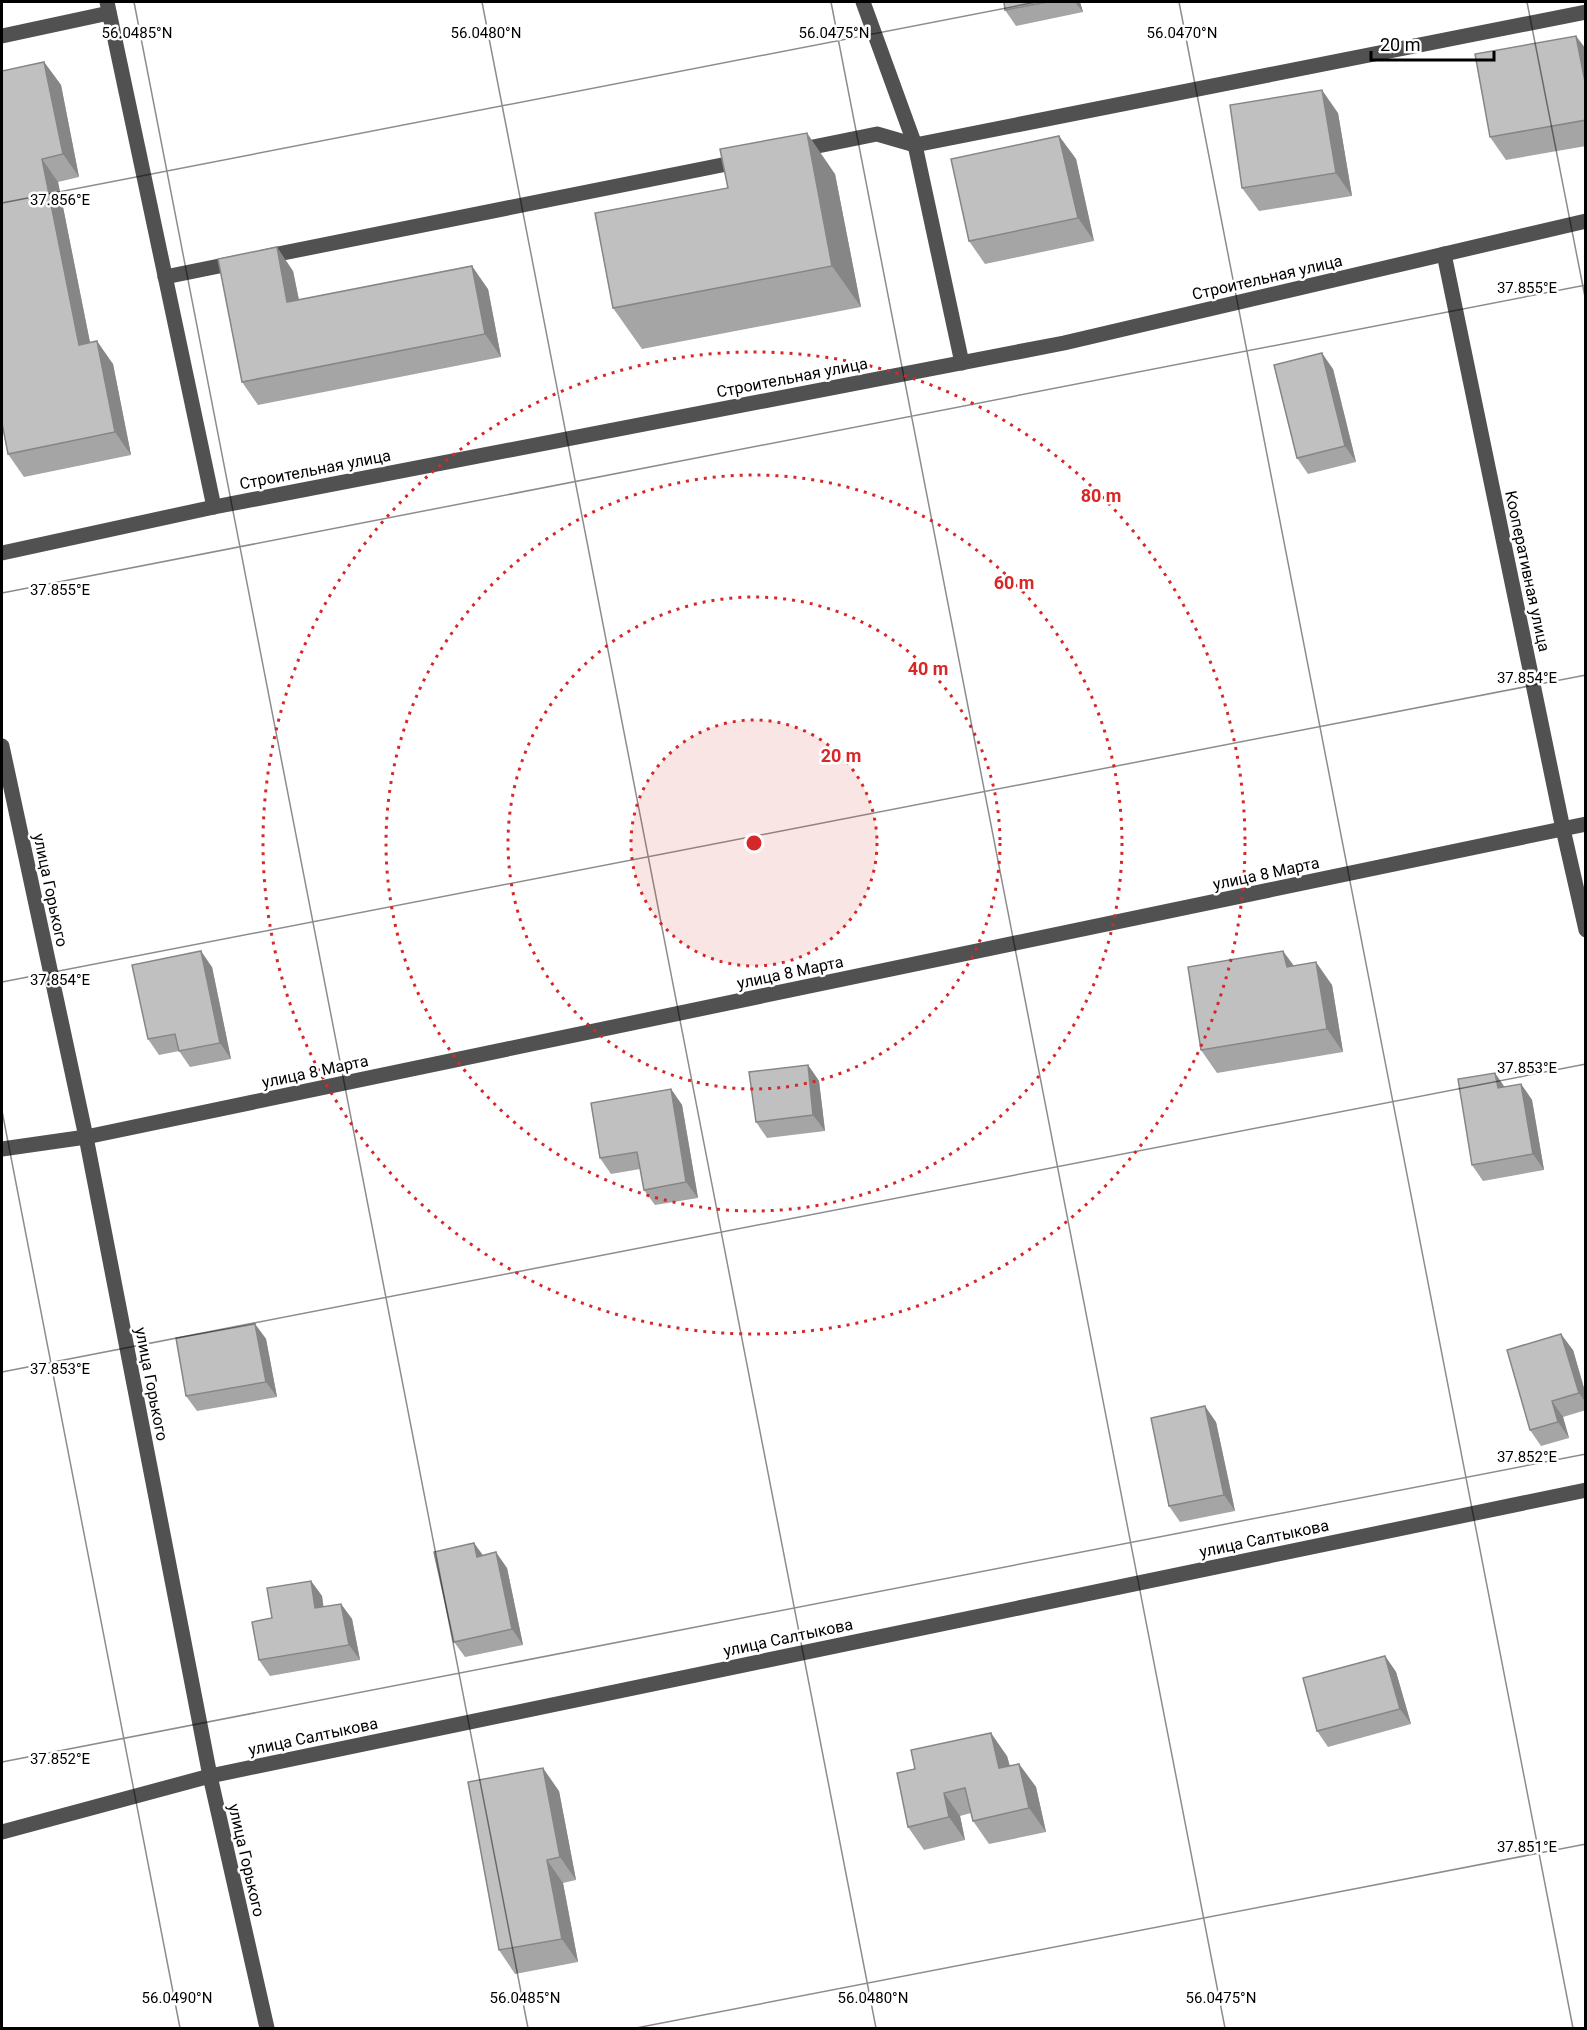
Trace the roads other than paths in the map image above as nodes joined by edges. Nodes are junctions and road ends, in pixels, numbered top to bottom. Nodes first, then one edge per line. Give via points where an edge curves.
1 (863, 2) edge
2 (108, 7) edge
3 (1586, 12) edge
4 (2, 36) edge
5 (915, 145) junction
6 (784, 152) edge
7 (760, 157) edge
8 (1586, 221) edge
9 (1444, 254) junction
10 (165, 277) junction
11 (962, 363) junction
12 (213, 507) junction
13 (2, 553) edge
14 (2, 746) edge
15 (1586, 825) edge
16 (1563, 830) junction
17 (1586, 930) edge
18 (86, 1137) junction
19 (2, 1149) edge
20 (1586, 1490) edge
21 (210, 1776) junction
22 (2, 1832) edge
23 (267, 2028) edge

1 - 5 street
2 - 4 street
2 - 10 street
3 - 5 street
5 - 6 street via 877,134
5 - 11 street
7 - 10 street
8 - 9 street, Строительная улица
9 - 11 street, Строительная улица
9 - 16 street, Кооперативная улица
10 - 12 street
11 - 12 street, Строительная улица
12 - 13 street, Строительная улица
14 - 18 street, улица Горького
15 - 16 street, улица 8 Марта
16 - 17 street, Кооперативная улица
16 - 18 street, улица 8 Марта
18 - 19 street, улица 8 Марта
18 - 21 street, улица Горького
20 - 21 street, улица Салтыкова
21 - 22 street, улица Салтыкова
21 - 23 street, улица Горького

